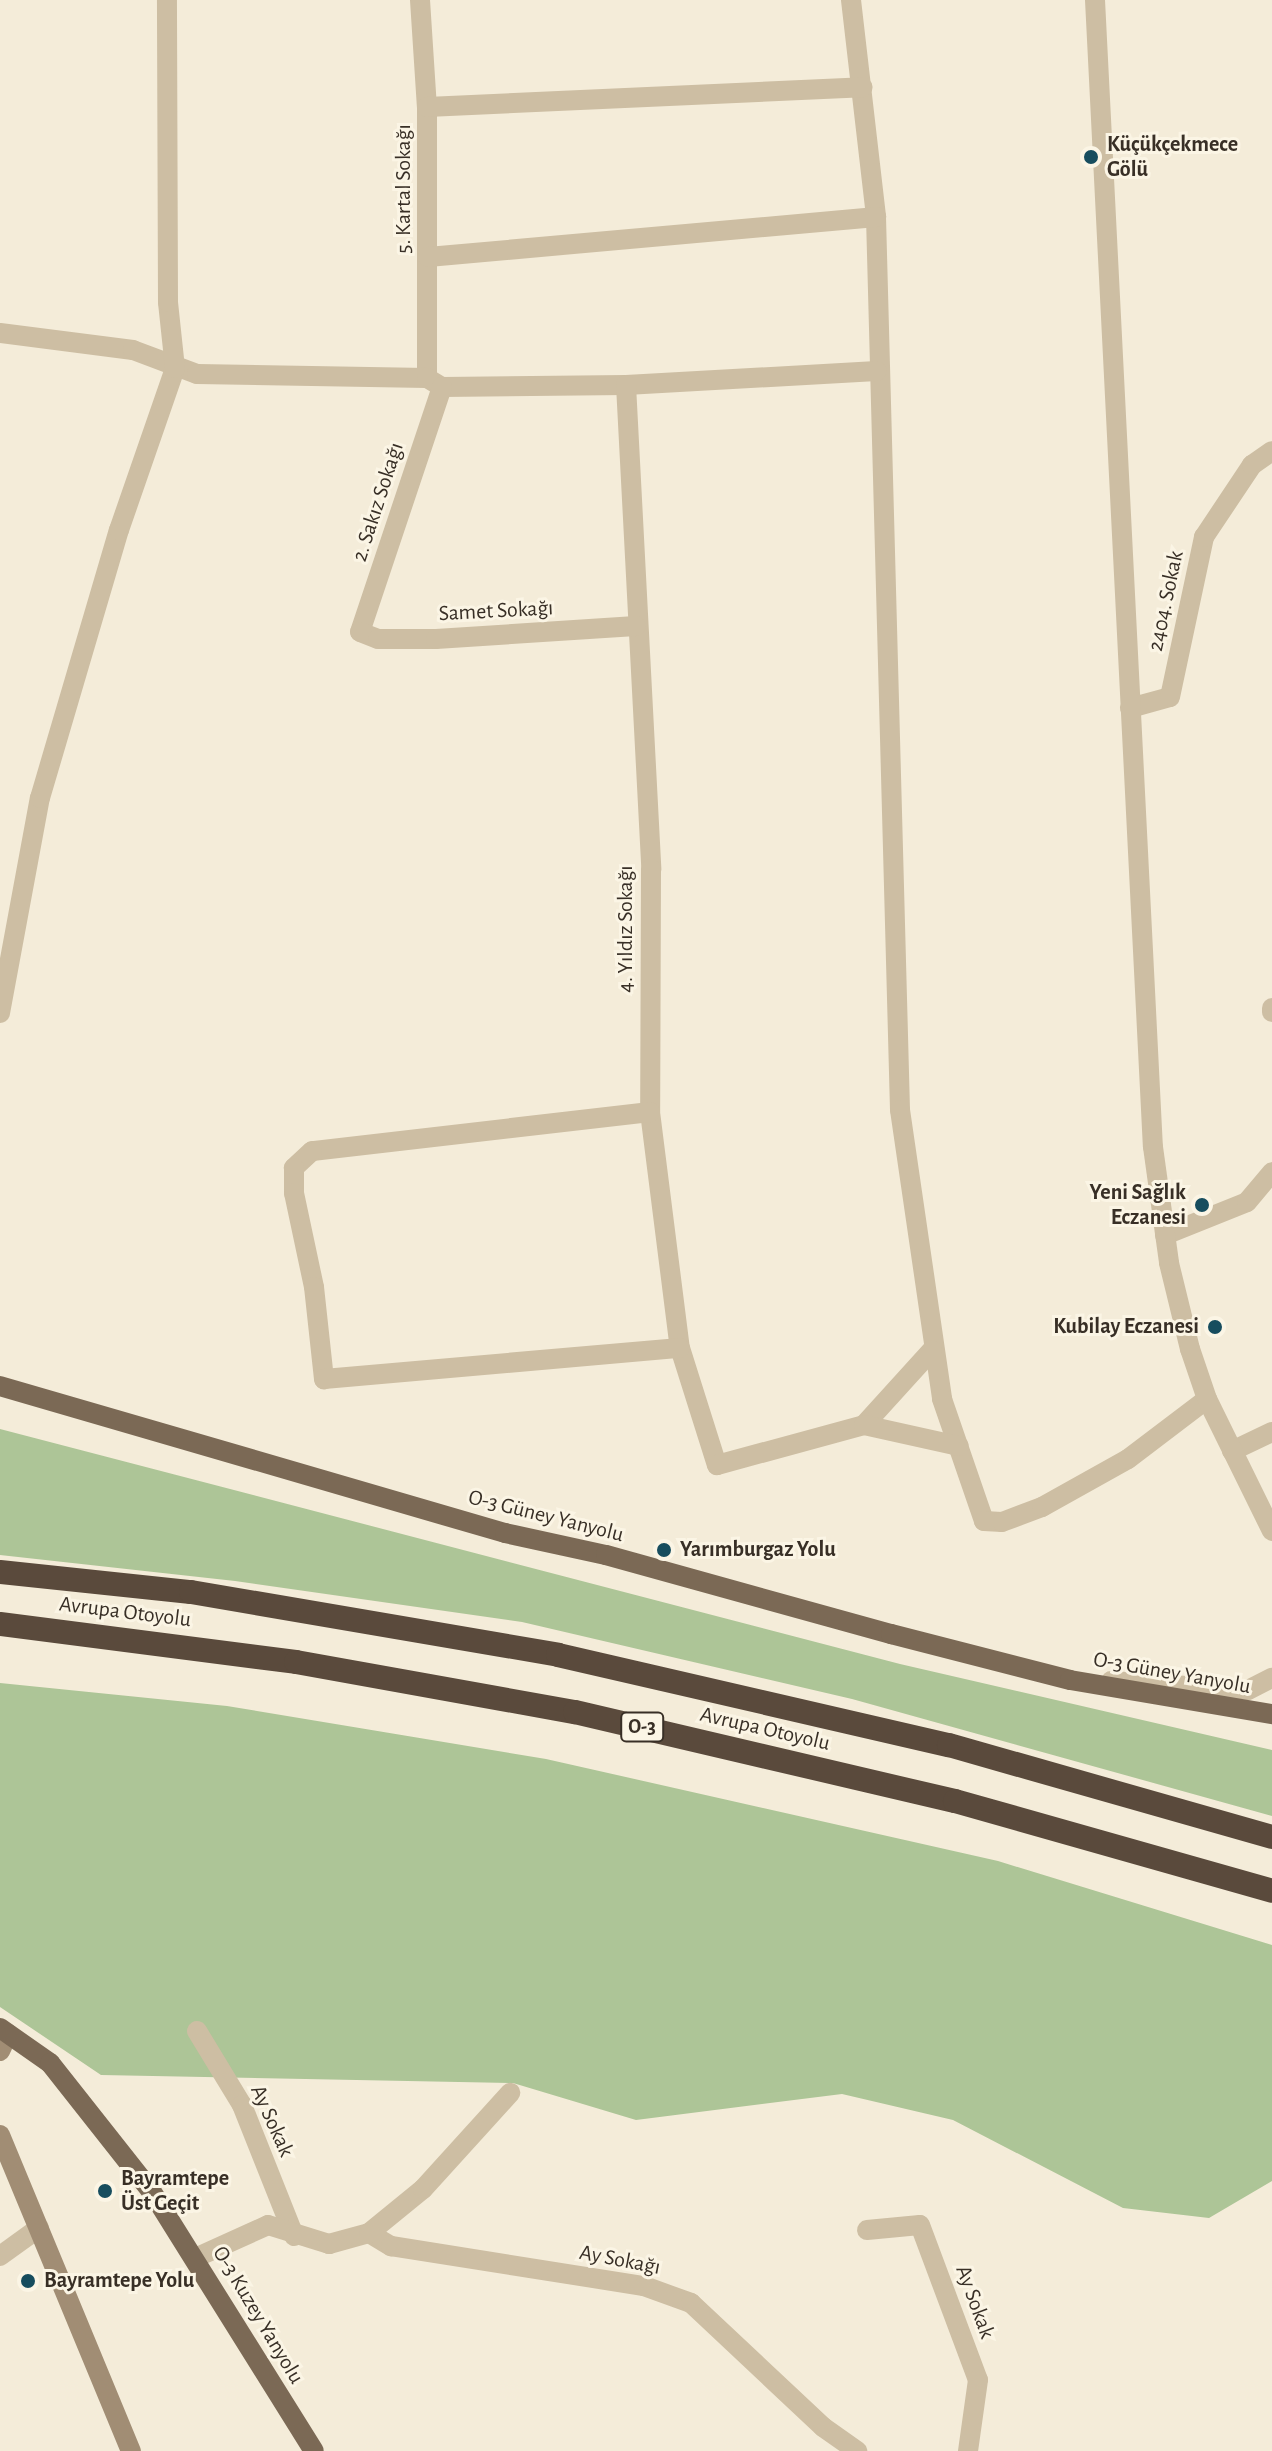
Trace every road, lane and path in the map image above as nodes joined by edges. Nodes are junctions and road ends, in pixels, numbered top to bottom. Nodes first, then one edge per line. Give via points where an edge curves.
1 (167, 0) edge
2 (420, 0) edge
3 (851, 0) edge
4 (1095, 0) edge
5 (863, 87) junction
6 (427, 107) junction
7 (876, 217) junction
8 (428, 257) junction
9 (0, 333) edge
10 (175, 368) junction
11 (877, 371) junction
12 (434, 382) junction
13 (626, 385) junction
14 (1272, 451) edge
15 (636, 626) junction
16 (360, 632) joint
17 (1130, 708) junction
18 (0, 1013) edge
19 (650, 1112) junction
20 (1272, 1172) edge
21 (1165, 1235) junction
22 (680, 1348) junction
23 (932, 1350) junction
24 (0, 1386) edge
25 (1207, 1399) junction
26 (864, 1425) junction
27 (1272, 1432) edge
28 (959, 1446) junction
29 (1232, 1451) junction
30 (1272, 1531) edge
31 (0, 1572) edge
32 (0, 1624) edge
33 (1272, 1678) edge
34 (1070, 1680) junction
35 (1272, 1714) edge
36 (1272, 1837) edge
37 (1272, 1891) edge
38 (197, 2031) dead end
39 (3, 2038) edge
40 (510, 2093) dead end
41 (0, 2135) edge
42 (39, 2228) junction
43 (867, 2230) dead end
44 (369, 2233) junction
45 (294, 2236) junction
46 (0, 2256) edge
47 (195, 2258) junction
48 (131, 2451) edge
49 (314, 2451) edge
50 (857, 2451) edge
51 (968, 2451) edge

1 - 10 street via 168,302
2 - 6 street, 5. Kartal Sokağı
3 - 5 street
4 - 17 street
5 - 6 street
5 - 7 street
6 - 8 street, 5. Kartal Sokağı
7 - 8 street
7 - 11 street
8 - 12 street, 5. Kartal Sokağı
9 - 10 street via 133,350
10 - 12 street via 197,374
10 - 18 street via 119,530 40,798
11 - 13 street
11 - 23 street via 900,1110
12 - 13 street
12 - 16 street, 2. Sakız Sokağı
13 - 15 street, 4. Yıldız Sokağı
14 - 17 street, 2404. Sokak via 1252,465 1204,537 1170,697
15 - 16 street, Samet Sokağı via 436,639 378,639
15 - 19 street, 4. Yıldız Sokağı via 651,869
17 - 21 street via 1153,1147
19 - 22 street, 4. Yıldız Sokağı
19 - 22 street via 312,1151 294,1168 294,1193 314,1287 324,1379
20 - 21 street via 1247,1202
21 - 25 street via 1190,1349
22 - 26 street, 4. Yıldız Sokağı via 717,1465
23 - 26 street
23 - 28 street
24 - 34 main road, O-3 Güney Yanyolu via 505,1533 606,1555
25 - 28 street via 1128,1459 1042,1507 1002,1522 984,1521
25 - 29 street
26 - 28 street
27 - 29 street
29 - 30 street
31 - 36 highway, Avrupa Otoyolu / O-3 via 191,1592 558,1655 949,1745
32 - 37 highway, Avrupa Otoyolu / O-3 via 296,1662 575,1712 955,1801
33 - 34 street via 1248,1690
34 - 35 main road, O-3 Güney Yanyolu
38 - 45 street, Ay Sokak via 242,2105
39 - 47 main road, O-3 Kuzey Yanyolu via 50,2063 95,2116
40 - 44 street via 423,2189
41 - 42 main road
42 - 46 street
42 - 48 main road
43 - 51 street, Ay Sokak via 920,2225 978,2380
44 - 45 street via 329,2244
44 - 50 street, Ay Sokağı via 391,2246 644,2286 691,2303 823,2427
45 - 47 street via 268,2225
47 - 49 main road, O-3 Kuzey Yanyolu

